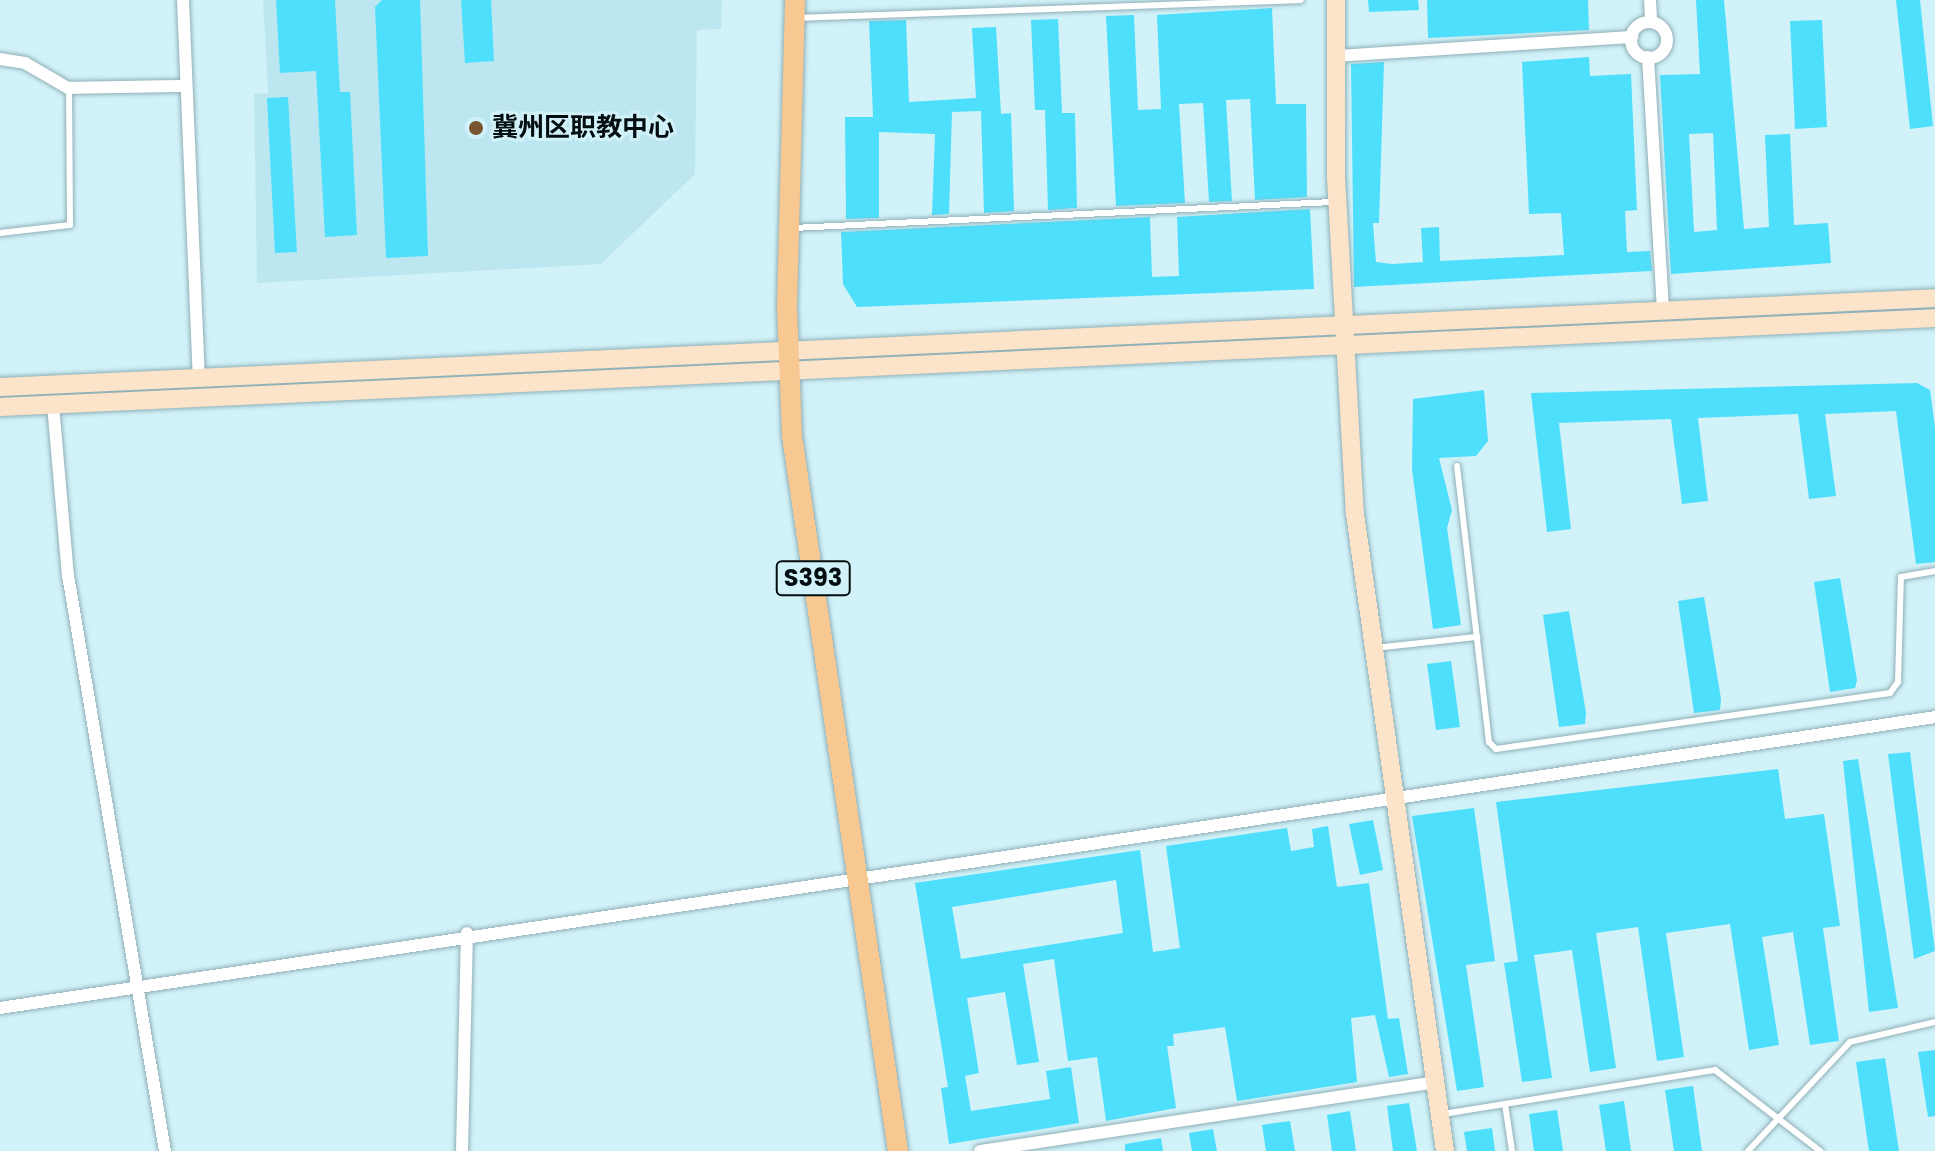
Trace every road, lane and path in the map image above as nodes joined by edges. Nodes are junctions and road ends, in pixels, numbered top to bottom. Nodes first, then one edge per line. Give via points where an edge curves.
1 (183, 0) edge
2 (1301, 0) edge
3 (1336, 0) edge
4 (1650, 0) edge
5 (795, 9) edge
6 (1651, 22) junction
7 (1632, 37) junction
8 (1336, 56) junction
9 (1648, 57) junction
10 (0, 59) edge
11 (186, 86) junction
12 (68, 88) junction
13 (1337, 202) junction
14 (789, 228) junction
15 (0, 233) edge
16 (1935, 298) edge
17 (1663, 310) junction
18 (1935, 318) edge
19 (1342, 324) junction
20 (1343, 344) junction
21 (788, 360) junction
22 (199, 378) junction
23 (0, 387) edge
24 (53, 405) junction
25 (0, 407) edge
26 (1457, 466) dead end
27 (1935, 571) edge
28 (1477, 637) junction
29 (1371, 648) junction
30 (1935, 717) edge
31 (1390, 794) junction
32 (857, 876) junction
33 (467, 933) junction
34 (135, 986) junction
35 (0, 1008) edge
36 (1935, 1022) edge
37 (1434, 1082) junction
38 (1505, 1104) junction
39 (1439, 1115) junction
40 (1778, 1116) junction
41 (165, 1151) edge
42 (462, 1151) edge
43 (898, 1151) edge
44 (980, 1151) edge
45 (1445, 1151) edge
46 (1512, 1151) edge
47 (1748, 1151) edge
48 (1820, 1151) edge

1 - 11 street
2 - 5 lane
3 - 8 main road
4 - 6 street
5 - 14 main road, S393
6 - 7 street
6 - 9 street via 1663,27 1667,44
7 - 8 street
7 - 9 street
8 - 13 main road
9 - 17 street
10 - 12 street via 25,63
11 - 12 street
11 - 22 street
12 - 15 lane via 70,225
13 - 14 lane
13 - 19 main road
14 - 21 main road, S393
16 - 17 main road
17 - 19 main road
18 - 20 main road
19 - 20 main road
19 - 21 main road
20 - 21 main road
20 - 29 main road
21 - 22 main road
21 - 24 main road
21 - 32 main road, S393
22 - 23 main road
24 - 25 main road
24 - 34 street via 68,575
26 - 28 lane
27 - 28 lane via 1901,577 1898,682 1890,693 1496,749 1489,742
28 - 29 lane
29 - 31 main road
30 - 31 street
31 - 32 street
31 - 37 main road
32 - 33 street
32 - 43 main road, S393
33 - 34 street
33 - 42 street
34 - 35 street
34 - 41 street
36 - 40 lane via 1850,1042
37 - 39 main road
37 - 44 street
38 - 39 lane
38 - 40 lane via 1715,1070
38 - 46 lane
39 - 45 main road
40 - 47 lane
40 - 48 lane

